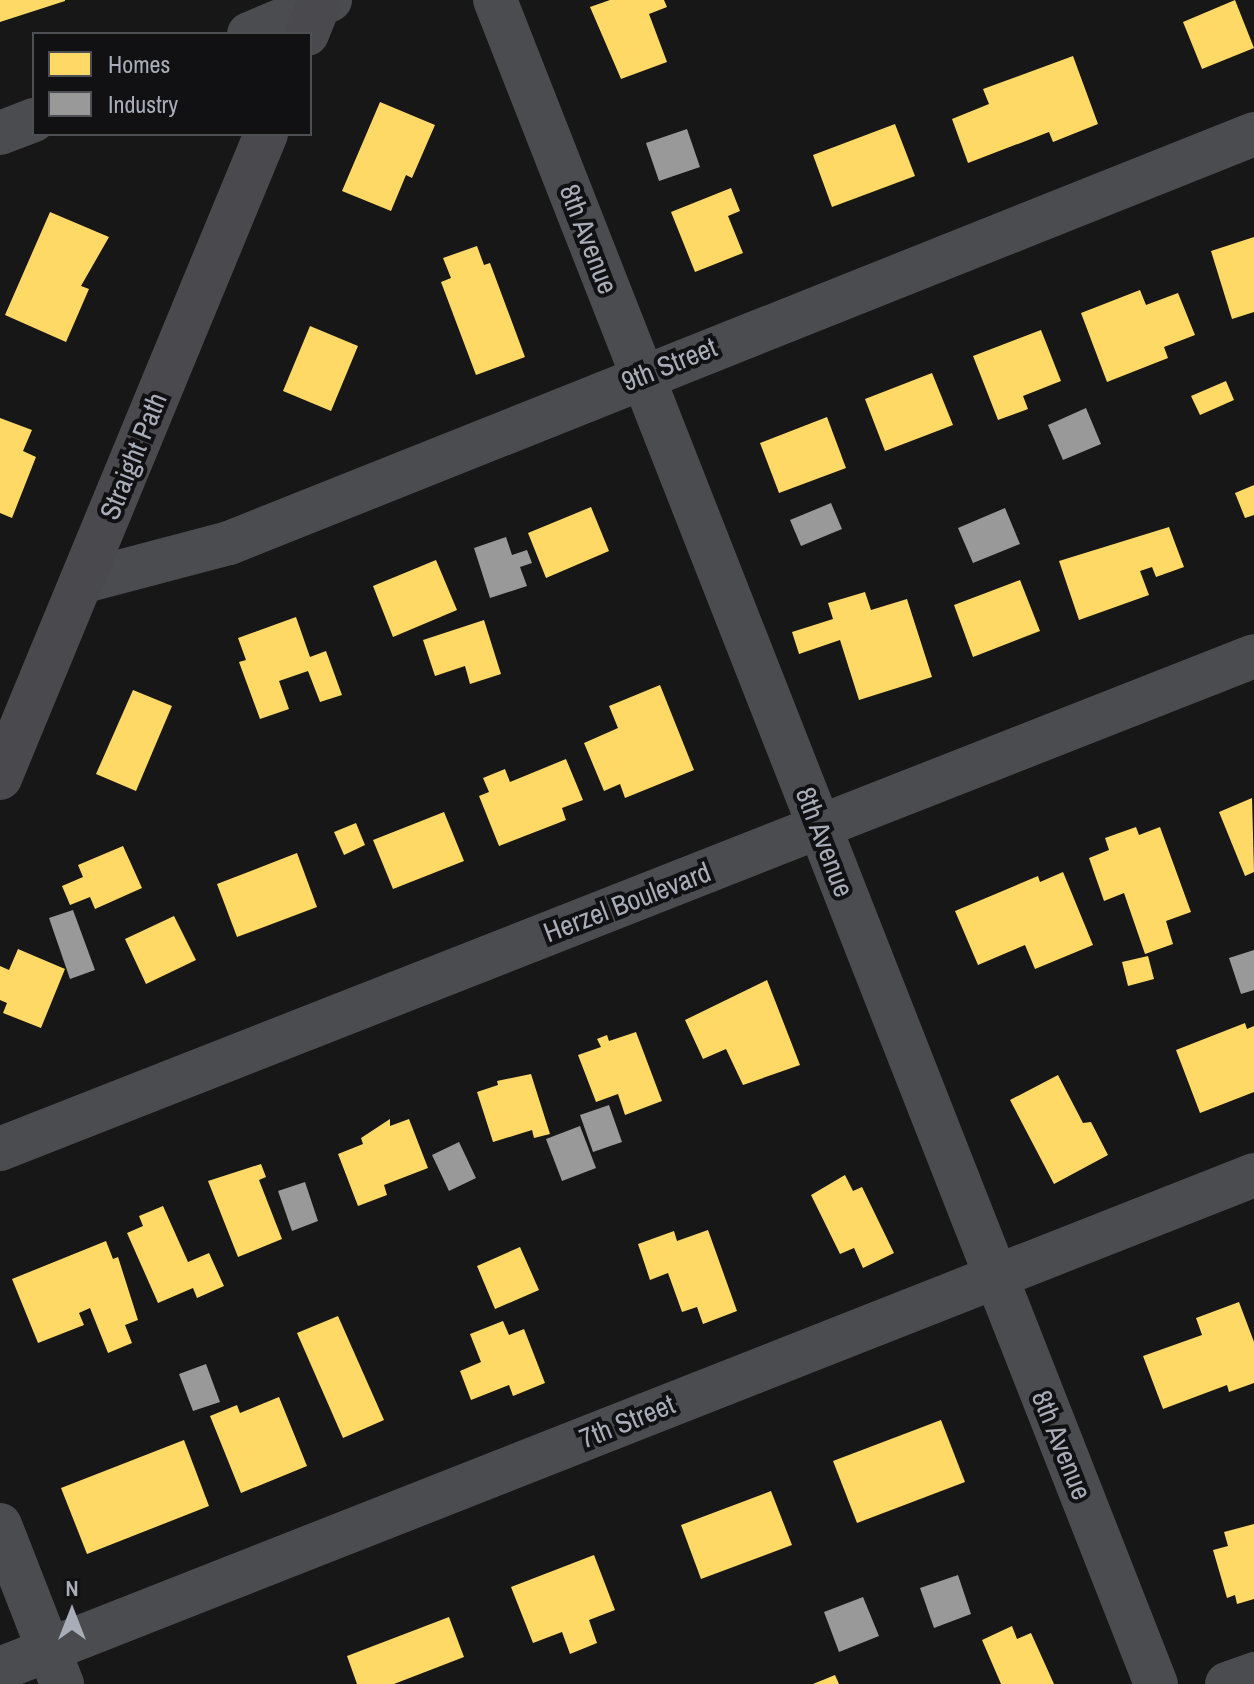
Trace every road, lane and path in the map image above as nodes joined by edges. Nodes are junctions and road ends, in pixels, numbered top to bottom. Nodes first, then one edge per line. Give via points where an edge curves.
1 (495, 0) edge
2 (319, 9) edge
3 (255, 32) edge
4 (32, 121) edge
5 (0, 133) edge
6 (1254, 134) edge
7 (265, 136) edge
8 (642, 375) junction
9 (81, 582) junction
10 (1254, 656) edge
11 (0, 778) edge
12 (819, 826) junction
13 (0, 1149) edge
14 (1254, 1175) edge
15 (995, 1275) junction
16 (0, 1525) edge
17 (55, 1667) edge
18 (0, 1669) edge
19 (1254, 1674) edge
20 (1156, 1684) edge
21 (1227, 1684) edge

1 - 8 street, 8th Avenue
2 - 3 street
4 - 5 street
6 - 8 street, 9th Street
7 - 9 main road, Straight Path
8 - 9 street, 9th Street via 229,543
8 - 12 street, 8th Avenue
9 - 11 main road, Straight Path
10 - 12 street, Herzel Boulevard
12 - 13 street, Herzel Boulevard
12 - 15 street, 8th Avenue
14 - 15 street, 7th Street
15 - 17 street, 7th Street
15 - 20 street, 8th Avenue
16 - 17 street
17 - 18 street, 7th Street
19 - 21 street

